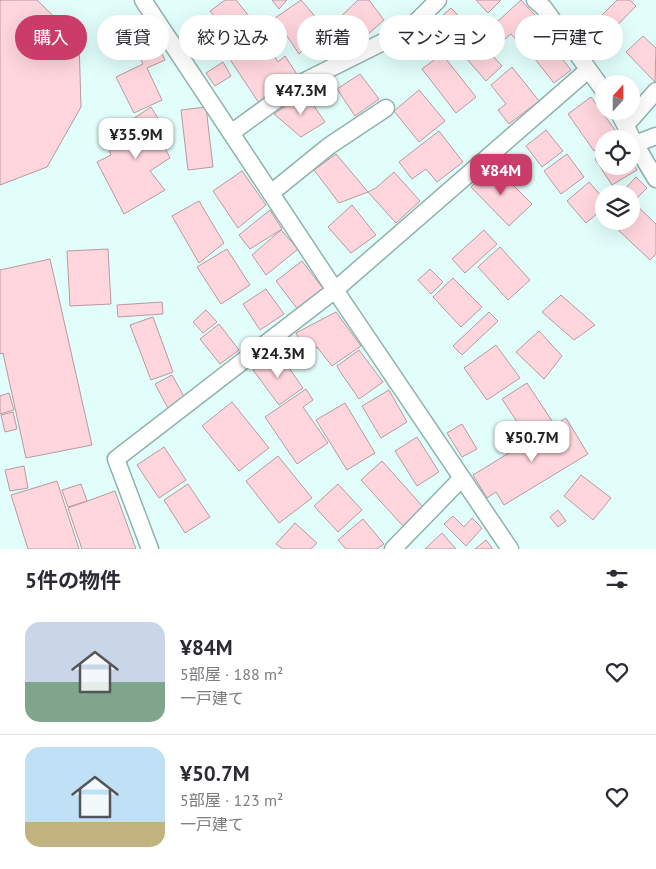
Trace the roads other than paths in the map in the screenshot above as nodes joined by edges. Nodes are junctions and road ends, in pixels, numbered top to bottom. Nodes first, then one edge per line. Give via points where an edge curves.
1 (143, 0) edge
2 (438, 0) edge
3 (544, 3) edge
4 (588, 70) junction
5 (595, 79) edge
6 (656, 91) edge
7 (640, 104) edge
8 (386, 108) dead end
9 (231, 133) junction
10 (656, 136) edge
11 (640, 142) edge
12 (640, 151) edge
13 (656, 178) edge
14 (271, 194) junction
15 (335, 290) junction
16 (462, 478) junction
17 (150, 549) edge
18 (393, 549) edge
19 (510, 549) edge

1 - 9 street
2 - 9 street via 409,29 297,85
3 - 4 street
4 - 5 street
4 - 15 street
6 - 7 street
8 - 14 street via 329,146
9 - 14 street
10 - 11 street
12 - 13 street
14 - 15 street
15 - 16 street
15 - 17 street via 116,459
16 - 18 street
16 - 19 street

